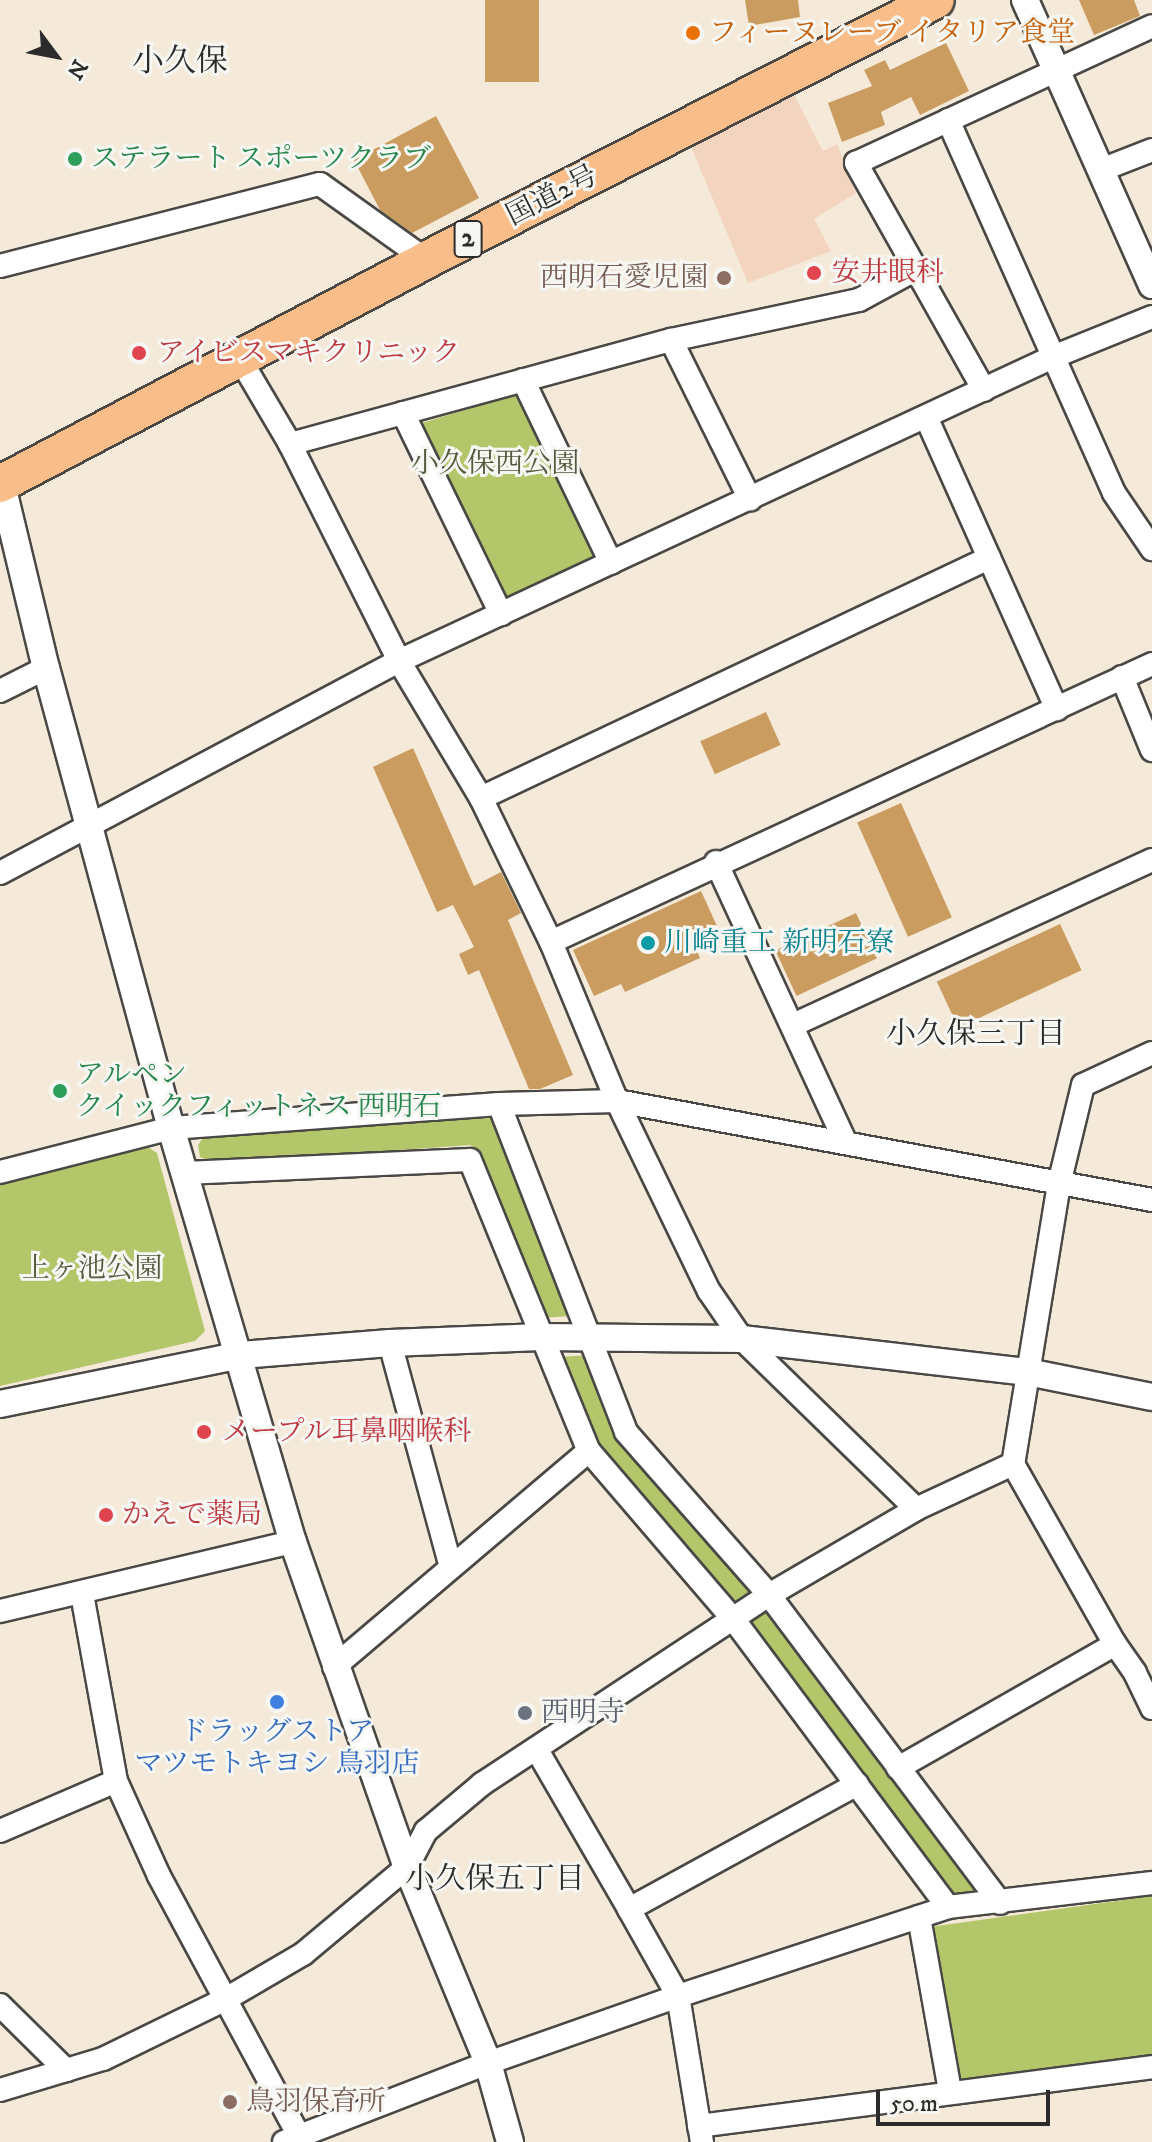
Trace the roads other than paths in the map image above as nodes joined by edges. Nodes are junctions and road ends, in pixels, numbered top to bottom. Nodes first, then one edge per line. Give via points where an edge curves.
1 (936, 0) edge
2 (1025, 0) edge
3 (1152, 26) edge
4 (1056, 69) junction
5 (948, 120) junction
6 (1152, 150) edge
7 (1101, 170) junction
8 (426, 260) junction
9 (0, 266) edge
10 (916, 269) junction
11 (1152, 285) edge
12 (1152, 317) edge
13 (671, 340) junction
14 (1053, 357) junction
15 (240, 359) junction
16 (523, 380) junction
17 (984, 390) junction
18 (403, 413) junction
19 (927, 419) junction
20 (290, 444) junction
21 (1, 482) edge
22 (750, 499) junction
23 (1152, 549) edge
24 (989, 558) junction
25 (611, 563) junction
26 (501, 614) junction
27 (399, 661) junction
28 (1152, 664) edge
29 (46, 668) junction
30 (1122, 677) junction
31 (0, 691) edge
32 (1057, 709) junction
33 (1152, 750) edge
34 (481, 798) junction
35 (89, 823) junction
36 (1152, 860) edge
37 (716, 862) junction
38 (0, 873) edge
39 (551, 942) junction
40 (793, 1025) junction
41 (1152, 1053) edge
42 (617, 1101) junction
43 (499, 1104) junction
44 (171, 1128) junction
45 (845, 1141) junction
46 (0, 1172) edge
47 (185, 1173) junction
48 (1059, 1184) junction
49 (1152, 1200) edge
50 (588, 1336) junction
51 (541, 1337) junction
52 (742, 1339) junction
53 (390, 1343) junction
54 (241, 1355) junction
55 (1028, 1372) junction
56 (1152, 1397) edge
57 (0, 1404) edge
58 (589, 1451) junction
59 (1013, 1464) junction
60 (916, 1509) junction
61 (293, 1542) junction
62 (451, 1567) junction
63 (82, 1594) junction
64 (769, 1595) junction
65 (0, 1611) edge
66 (734, 1620) junction
67 (1115, 1644) junction
68 (334, 1667) junction
69 (1144, 1672) edge
70 (1152, 1708) edge
71 (537, 1750) junction
72 (898, 1768) junction
73 (116, 1781) junction
74 (857, 1784) junction
75 (0, 1831) edge
76 (407, 1867) junction
77 (1152, 1883) edge
78 (1000, 1903) junction
79 (948, 1907) junction
80 (629, 1909) junction
81 (919, 1917) junction
82 (678, 1996) junction
83 (226, 1999) junction
84 (0, 2005) edge
85 (488, 2063) junction
86 (1152, 2067) edge
87 (66, 2070) junction
88 (0, 2090) edge
89 (950, 2091) junction
90 (701, 2134) edge
91 (295, 2139) edge
92 (510, 2142) edge

1 - 8 highway, 国道2号 / 2
2 - 4 street
3 - 4 street
4 - 5 street
4 - 7 street
5 - 10 street via 856,163
5 - 14 street
6 - 7 street
7 - 11 street
8 - 9 street via 320,184
8 - 15 highway, 国道2号 / 2
10 - 13 street via 859,300
10 - 17 street
12 - 14 street
13 - 16 street
13 - 22 street
14 - 17 street
14 - 23 street via 1114,493
15 - 20 street
15 - 21 highway, 国道2号 / 2
16 - 18 street
16 - 25 street
17 - 19 street
18 - 20 street
18 - 26 street
19 - 22 street
19 - 24 street
20 - 27 street
21 - 29 street
22 - 25 street
24 - 32 street
24 - 34 street
25 - 26 street
26 - 27 street
27 - 34 street
27 - 35 street
28 - 30 street
29 - 31 street
29 - 35 street
30 - 32 street
30 - 33 street
32 - 37 street
34 - 39 street
35 - 38 street
35 - 44 street
36 - 40 street
37 - 39 street
37 - 40 street
39 - 42 street
40 - 45 street
41 - 48 street via 1083,1085
42 - 43 street
42 - 45 street
42 - 52 street via 709,1291
43 - 44 street
43 - 50 street
44 - 46 street
44 - 47 street
45 - 48 street
47 - 51 street via 470,1160
47 - 54 street
48 - 49 street
48 - 55 street
50 - 51 street
50 - 52 street
50 - 64 street via 626,1432
51 - 53 street
51 - 58 street
52 - 55 street
52 - 60 street
53 - 54 street
53 - 62 street
54 - 57 street
54 - 61 street
55 - 56 street
55 - 59 street
58 - 62 street
58 - 66 street
59 - 60 street
59 - 67 street
60 - 64 street
61 - 63 street
61 - 68 street
62 - 68 street
63 - 65 street
63 - 73 street
64 - 66 street
64 - 72 street
66 - 71 street
66 - 74 street
67 - 69 street
67 - 72 street
68 - 76 street
69 - 70 street
71 - 76 street via 482,1784 426,1831
71 - 80 street
72 - 78 street
73 - 75 street
73 - 83 street via 159,1876
74 - 79 street
74 - 80 street
76 - 83 street via 303,1954
76 - 85 street
77 - 78 street
78 - 79 street
79 - 81 street
80 - 82 street
81 - 82 street
81 - 89 street
82 - 85 street
82 - 90 street
83 - 87 street via 103,2059
83 - 91 street
84 - 87 street
85 - 91 street
85 - 92 street
86 - 89 street
87 - 88 street
89 - 90 street

